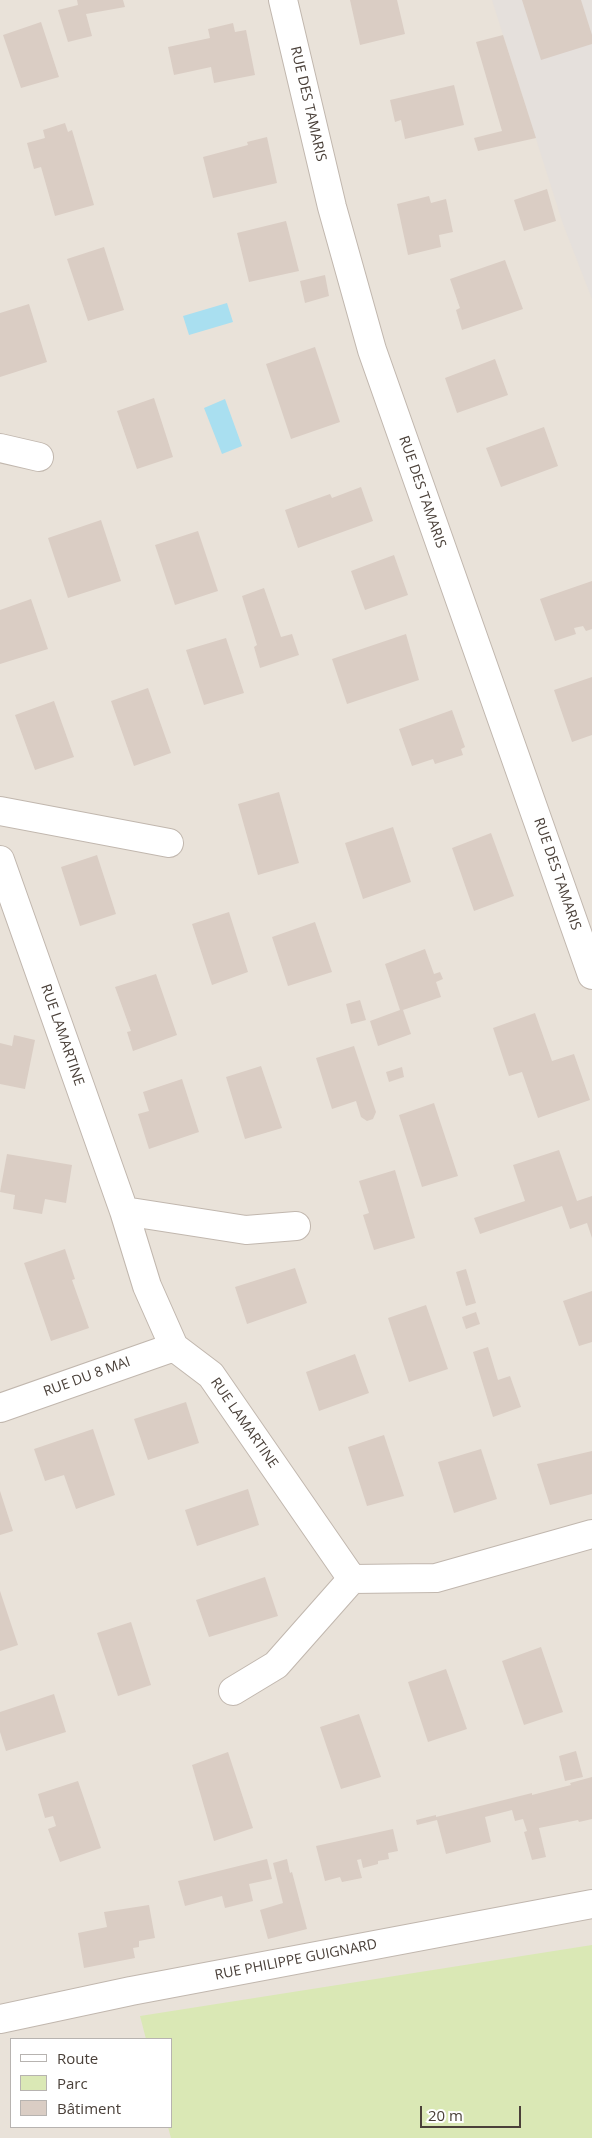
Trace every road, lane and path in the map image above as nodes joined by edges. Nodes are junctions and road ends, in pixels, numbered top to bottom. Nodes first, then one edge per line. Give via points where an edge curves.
1 (283, 0) edge
2 (0, 448) edge
3 (39, 457) dead end
4 (0, 811) edge
5 (169, 843) dead end
6 (0, 860) edge
7 (592, 975) edge
8 (124, 1211) junction
9 (296, 1226) dead end
10 (174, 1346) junction
11 (0, 1408) edge
12 (592, 1534) edge
13 (352, 1579) junction
14 (233, 1691) dead end
15 (592, 1904) edge
16 (0, 2019) edge

1 - 7 street, RUE DES TAMARIS via 332,207 372,350
2 - 3 street
4 - 5 street
6 - 8 street, RUE LAMARTINE
8 - 9 street via 246,1230
8 - 10 street, RUE LAMARTINE via 147,1286
10 - 11 street, RUE DU 8 MAI
10 - 13 street, RUE LAMARTINE via 211,1375
12 - 13 street via 436,1578
13 - 14 street via 276,1665
15 - 16 street, RUE PHILIPPE GUIGNARD via 130,1991

